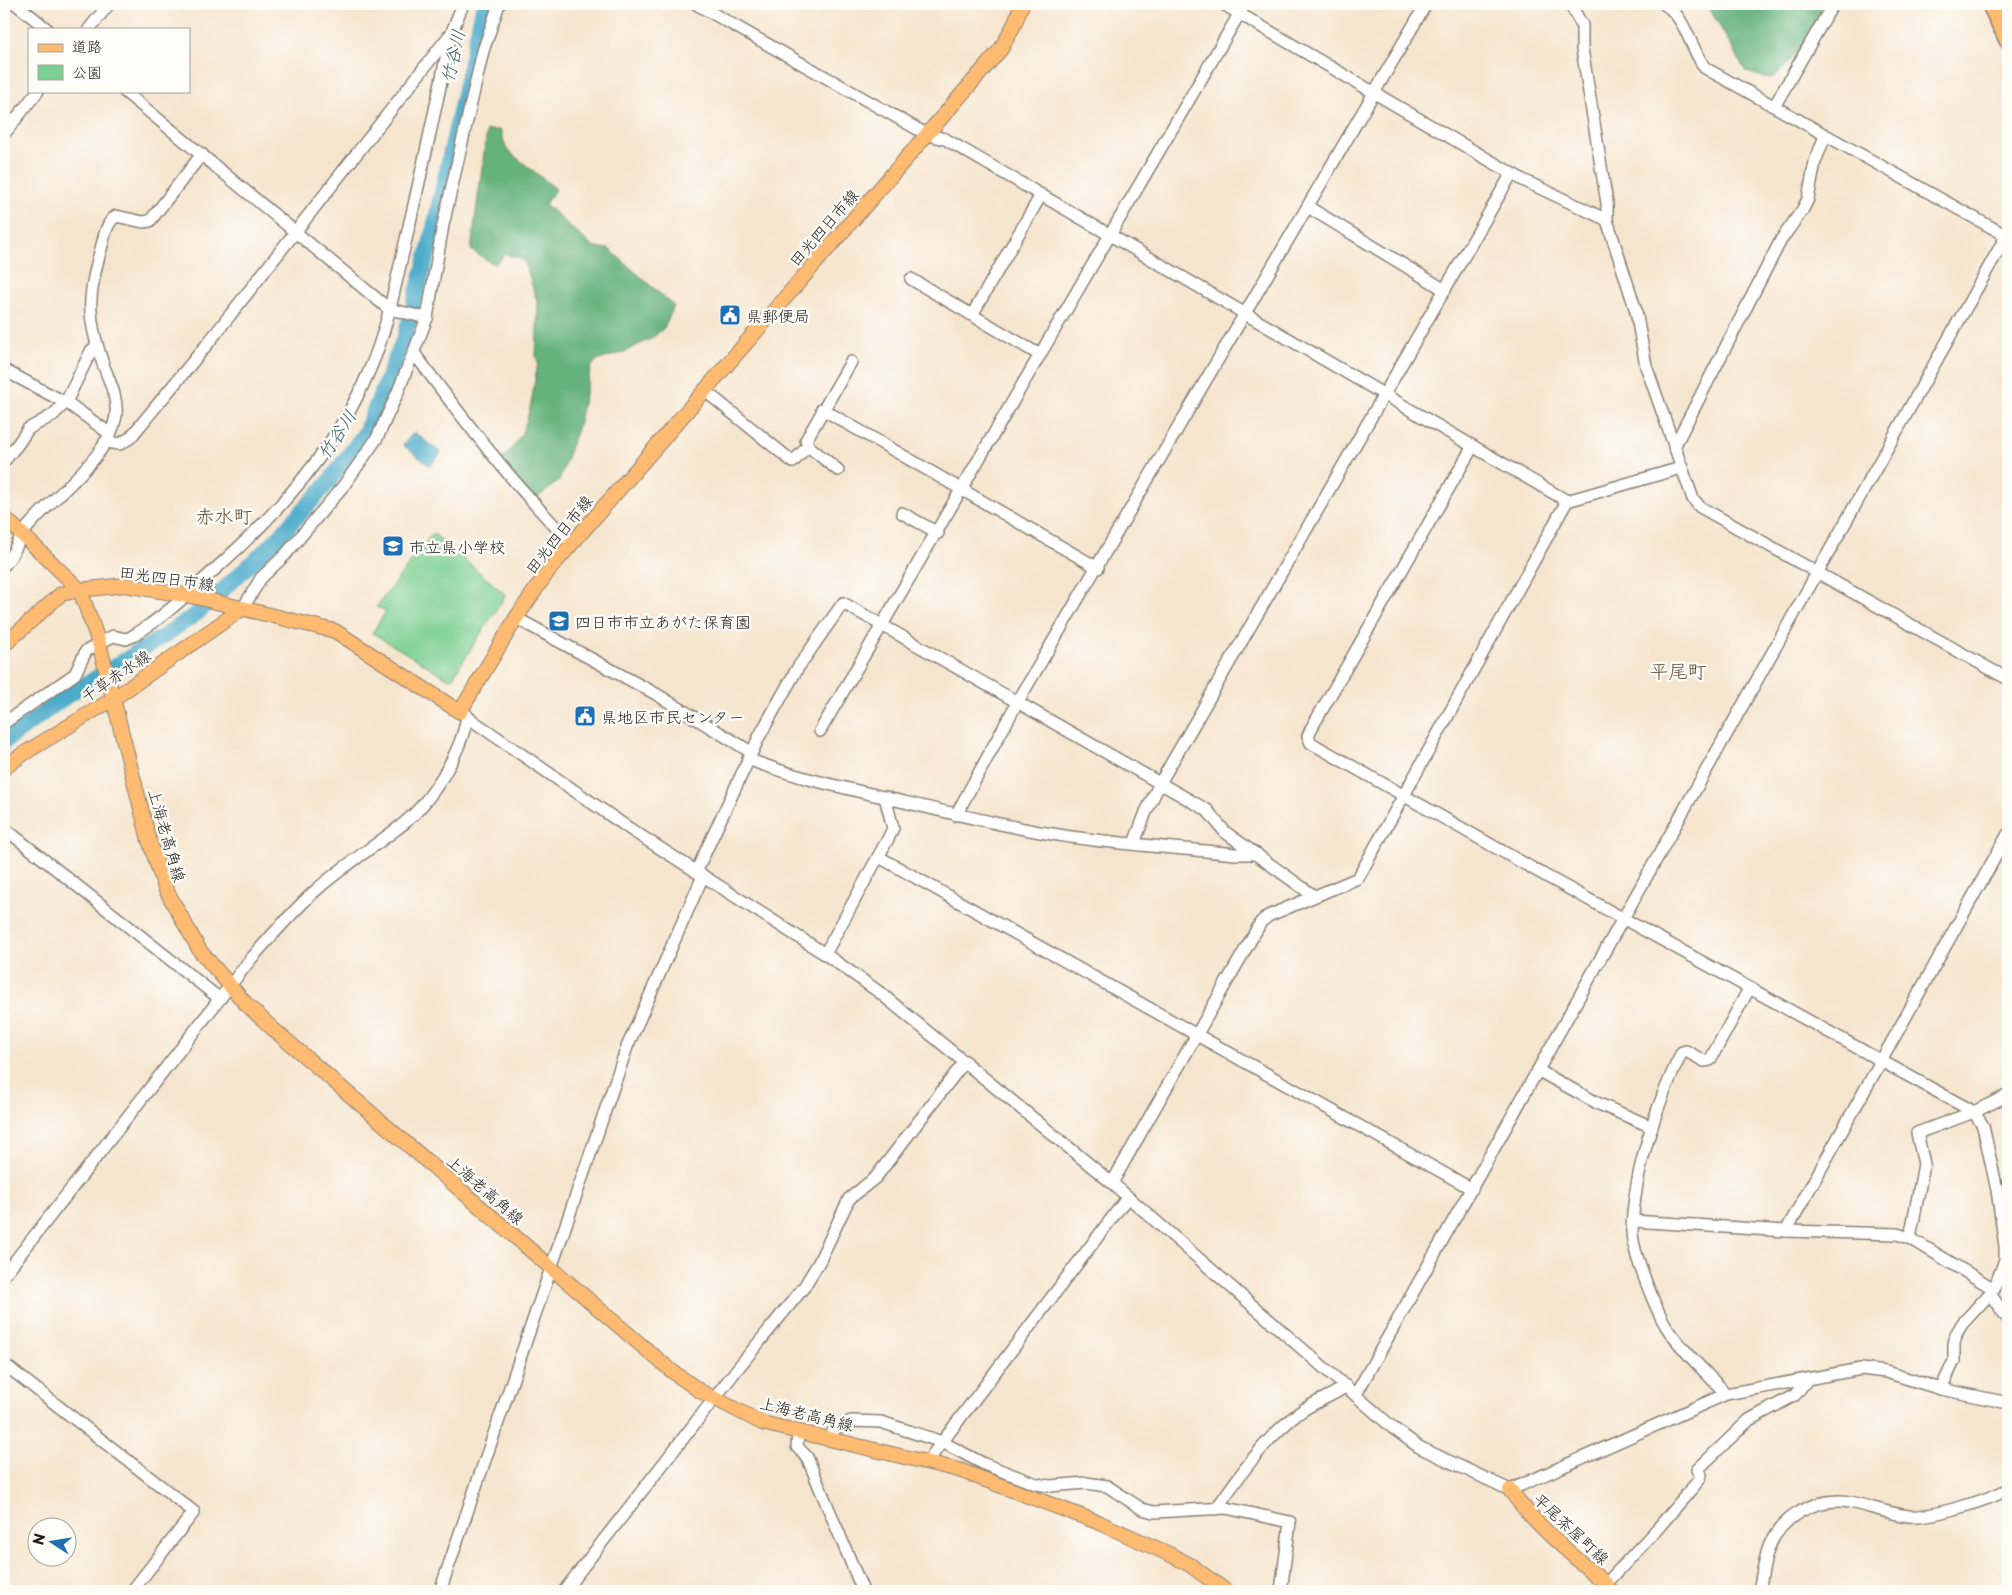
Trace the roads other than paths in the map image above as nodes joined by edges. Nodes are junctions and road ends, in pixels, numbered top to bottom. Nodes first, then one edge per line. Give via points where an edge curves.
1 (16, 4) edge
2 (109, 4) edge
3 (463, 4) edge
4 (499, 4) edge
5 (696, 4) edge
6 (1022, 4) edge
7 (1222, 4) edge
8 (1426, 4) edge
9 (1570, 4) edge
10 (1664, 4) edge
11 (1833, 4) edge
12 (1990, 4) edge
13 (1242, 9) edge
14 (46, 28) edge
15 (90, 28) edge
16 (451, 34) junction
17 (2008, 41) edge
18 (37, 92) edge
19 (125, 92) edge
20 (1375, 93) junction
21 (1774, 105) junction
22 (4, 134) edge
23 (928, 135) junction
24 (1826, 136) junction
25 (202, 154) junction
26 (1512, 173) junction
27 (1041, 195) junction
28 (1308, 207) junction
29 (1607, 220) junction
30 (297, 232) junction
31 (2008, 234) edge
32 (1111, 236) junction
33 (910, 279) dead end
34 (1445, 290) junction
35 (389, 309) junction
36 (1247, 314) junction
37 (972, 315) junction
38 (424, 317) junction
39 (97, 346) junction
40 (414, 353) junction
41 (1040, 355) junction
42 (851, 362) dead end
43 (4, 370) edge
44 (704, 390) junction
45 (1384, 395) junction
46 (66, 402) junction
47 (822, 409) junction
48 (107, 438) junction
49 (808, 446) junction
50 (1473, 446) junction
51 (1674, 447) junction
52 (4, 461) edge
53 (1681, 468) junction
54 (838, 470) dead end
55 (963, 490) junction
56 (1567, 501) junction
57 (902, 513) dead end
58 (4, 517) edge
59 (938, 533) junction
60 (23, 534) junction
61 (571, 543) junction
62 (4, 565) edge
63 (1098, 568) junction
64 (1818, 574) junction
65 (80, 590) junction
66 (191, 596) junction
67 (239, 607) junction
68 (516, 618) junction
69 (884, 625) junction
70 (5, 642) edge
71 (99, 645) junction
72 (2008, 678) edge
73 (112, 694) junction
74 (1017, 703) junction
75 (464, 713) junction
76 (4, 723) edge
77 (820, 731) dead end
78 (750, 755) junction
79 (4, 768) edge
80 (1160, 783) junction
81 (1405, 795) junction
82 (885, 797) junction
83 (956, 815) junction
84 (4, 828) edge
85 (2008, 834) edge
86 (1134, 844) junction
87 (1257, 854) junction
88 (879, 857) junction
89 (700, 874) junction
90 (1314, 896) junction
91 (1625, 919) junction
92 (825, 954) junction
93 (230, 987) junction
94 (1749, 989) junction
95 (220, 999) junction
96 (1196, 1034) junction
97 (966, 1061) junction
98 (1880, 1062) junction
99 (1539, 1071) junction
100 (2008, 1095) edge
101 (1974, 1112) junction
102 (1652, 1127) junction
103 (1112, 1183) junction
104 (1472, 1189) junction
105 (1128, 1198) junction
106 (1633, 1221) junction
107 (1786, 1231) junction
108 (1910, 1238) junction
109 (551, 1268) junction
110 (4, 1275) edge
111 (1992, 1292) junction
112 (2008, 1319) edge
113 (4, 1364) edge
114 (1806, 1381) junction
115 (1346, 1386) junction
116 (1941, 1389) junction
117 (1356, 1394) junction
118 (1726, 1394) junction
119 (714, 1399) junction
120 (2008, 1403) edge
121 (798, 1432) junction
122 (828, 1438) junction
123 (942, 1442) junction
124 (927, 1462) junction
125 (2008, 1489) edge
126 (1510, 1490) junction
127 (1216, 1510) junction
128 (1608, 1587) edge
129 (132, 1591) edge
130 (440, 1591) edge
131 (564, 1591) edge
132 (863, 1591) edge
133 (1226, 1591) edge
134 (1281, 1591) edge
135 (1759, 1591) edge

1 - 14 street
2 - 15 street
3 - 16 street
4 - 38 street via 483,51
5 - 23 street
6 - 23 main road, 田光四日市線 via 1001,50
7 - 13 street
8 - 20 street
9 - 29 street via 1582,25 1582,49
10 - 21 street via 1682,22 1695,55 1705,68
11 - 21 street
12 - 17 highway
13 - 20 street
13 - 32 street
16 - 30 street
16 - 35 street
18 - 22 street
19 - 25 street
20 - 26 street
20 - 28 street
21 - 24 street
23 - 27 street via 944,139
23 - 44 main road, 田光四日市線
24 - 31 street
24 - 51 street via 1815,162 1808,199 1781,240
25 - 30 street
25 - 39 street via 150,221 116,216 112,219 90,289 90,314
26 - 29 street
26 - 34 street
27 - 32 street
27 - 37 street
28 - 34 street
28 - 36 street
29 - 51 street via 1636,310 1653,392
30 - 35 street
30 - 48 street via 130,438 120,444
31 - 64 street
32 - 36 street
32 - 41 street
33 - 37 street
34 - 45 street
35 - 38 street
35 - 66 street via 370,368 350,410 328,444 286,501
36 - 45 street
36 - 63 street
37 - 41 street
38 - 40 street
39 - 46 street via 91,351
39 - 48 street via 116,404 115,419
40 - 61 street via 477,438 534,506
40 - 67 street via 377,438 344,485
41 - 55 street
42 - 47 street
43 - 46 street
44 - 49 street via 794,462
44 - 61 main road, 田光四日市線
45 - 50 street
45 - 80 street
46 - 48 street
46 - 52 street via 53,415 28,429
47 - 49 street via 806,440
47 - 55 street
48 - 60 street via 60,496
49 - 54 street
50 - 56 street
50 - 81 street via 1308,736 1311,743
51 - 53 street
53 - 56 street
53 - 64 street via 1690,493 1700,507
55 - 59 street
55 - 63 street
56 - 81 street
57 - 59 street
58 - 60 main road, 上海老高角線
59 - 69 street
60 - 62 street
60 - 65 main road, 上海老高角線
61 - 68 main road, 田光四日市線 via 548,570
63 - 74 street
64 - 72 street
64 - 91 street
65 - 66 main road, 田光四日市線 via 125,585
65 - 70 main road, 田光四日市線 via 61,594
65 - 71 main road, 上海老高角線
66 - 67 main road, 田光四日市線
66 - 71 street via 131,637 113,636
67 - 73 main road, 千草赤水線
67 - 75 main road, 田光四日市線 via 335,631
68 - 75 main road, 田光四日市線
68 - 78 street via 656,694
69 - 74 street
69 - 77 street
69 - 78 street via 842,603 797,669
71 - 73 main road, 上海老高角線
71 - 76 street via 86,651 76,674
73 - 79 main road, 千草赤水線
73 - 93 main road, 上海老高角線 via 149,840 165,888 195,944
74 - 80 street
74 - 83 street
75 - 89 street
75 - 93 street via 466,727 452,762 411,816 316,890 277,930
78 - 82 street via 777,771
78 - 89 street
80 - 86 street
80 - 87 street via 1207,810 1225,832
81 - 90 street via 1358,878
81 - 91 street
82 - 83 street
82 - 88 street via 893,828
83 - 86 street via 1047,833
84 - 95 street
85 - 98 street
86 - 87 street
87 - 90 street
88 - 92 street
88 - 96 street
89 - 92 street
89 - 109 street via 627,1047
90 - 96 street via 1268,916 1262,922
91 - 94 street
91 - 99 street
92 - 97 street
93 - 95 street
93 - 109 main road, 上海老高角線 via 273,1029
94 - 98 street
94 - 102 street via 1710,1060 1682,1052
95 - 110 street
96 - 103 street
96 - 104 street
97 - 103 street
97 - 119 street via 876,1177 849,1199 804,1287
98 - 101 street
98 - 107 street
99 - 102 street via 1599,1104
99 - 104 street
100 - 101 street
101 - 108 street via 1917,1133 1924,1164
101 - 111 street via 1983,1126 2005,1246 2005,1260
102 - 106 street via 1641,1166
103 - 105 street
104 - 117 street
105 - 115 street
105 - 123 street
106 - 107 street
106 - 118 street via 1633,1240 1667,1328
107 - 108 street via 1883,1232
108 - 111 street
109 - 119 main road, 上海老高角線 via 673,1372
109 - 130 street
111 - 112 street
111 - 116 street via 1956,1334 1954,1361
113 - 129 street via 194,1512
114 - 116 street via 1861,1369 1886,1372
114 - 118 street
114 - 128 street via 1795,1395 1749,1420 1697,1470 1699,1480
115 - 117 street
115 - 127 street via 1300,1411 1274,1435
116 - 120 street
117 - 126 street via 1419,1447
118 - 126 street
119 - 121 main road, 上海老高角線 via 762,1423
119 - 131 street
121 - 122 main road, 上海老高角線
121 - 132 street via 797,1447 807,1457
122 - 123 street via 836,1428 851,1421 868,1421 904,1428
122 - 124 main road, 上海老高角線
123 - 124 street
123 - 127 street via 984,1464 1036,1484 1107,1486 1142,1509 1154,1512
124 - 133 main road, 上海老高角線 via 958,1470 1100,1523 1190,1565
125 - 135 street via 1952,1508 1910,1516 1847,1502 1814,1505 1800,1511 1777,1533 1769,1547
126 - 128 main road, 平尾茶屋町線 via 1553,1539
127 - 134 street via 1226,1508 1290,1522

